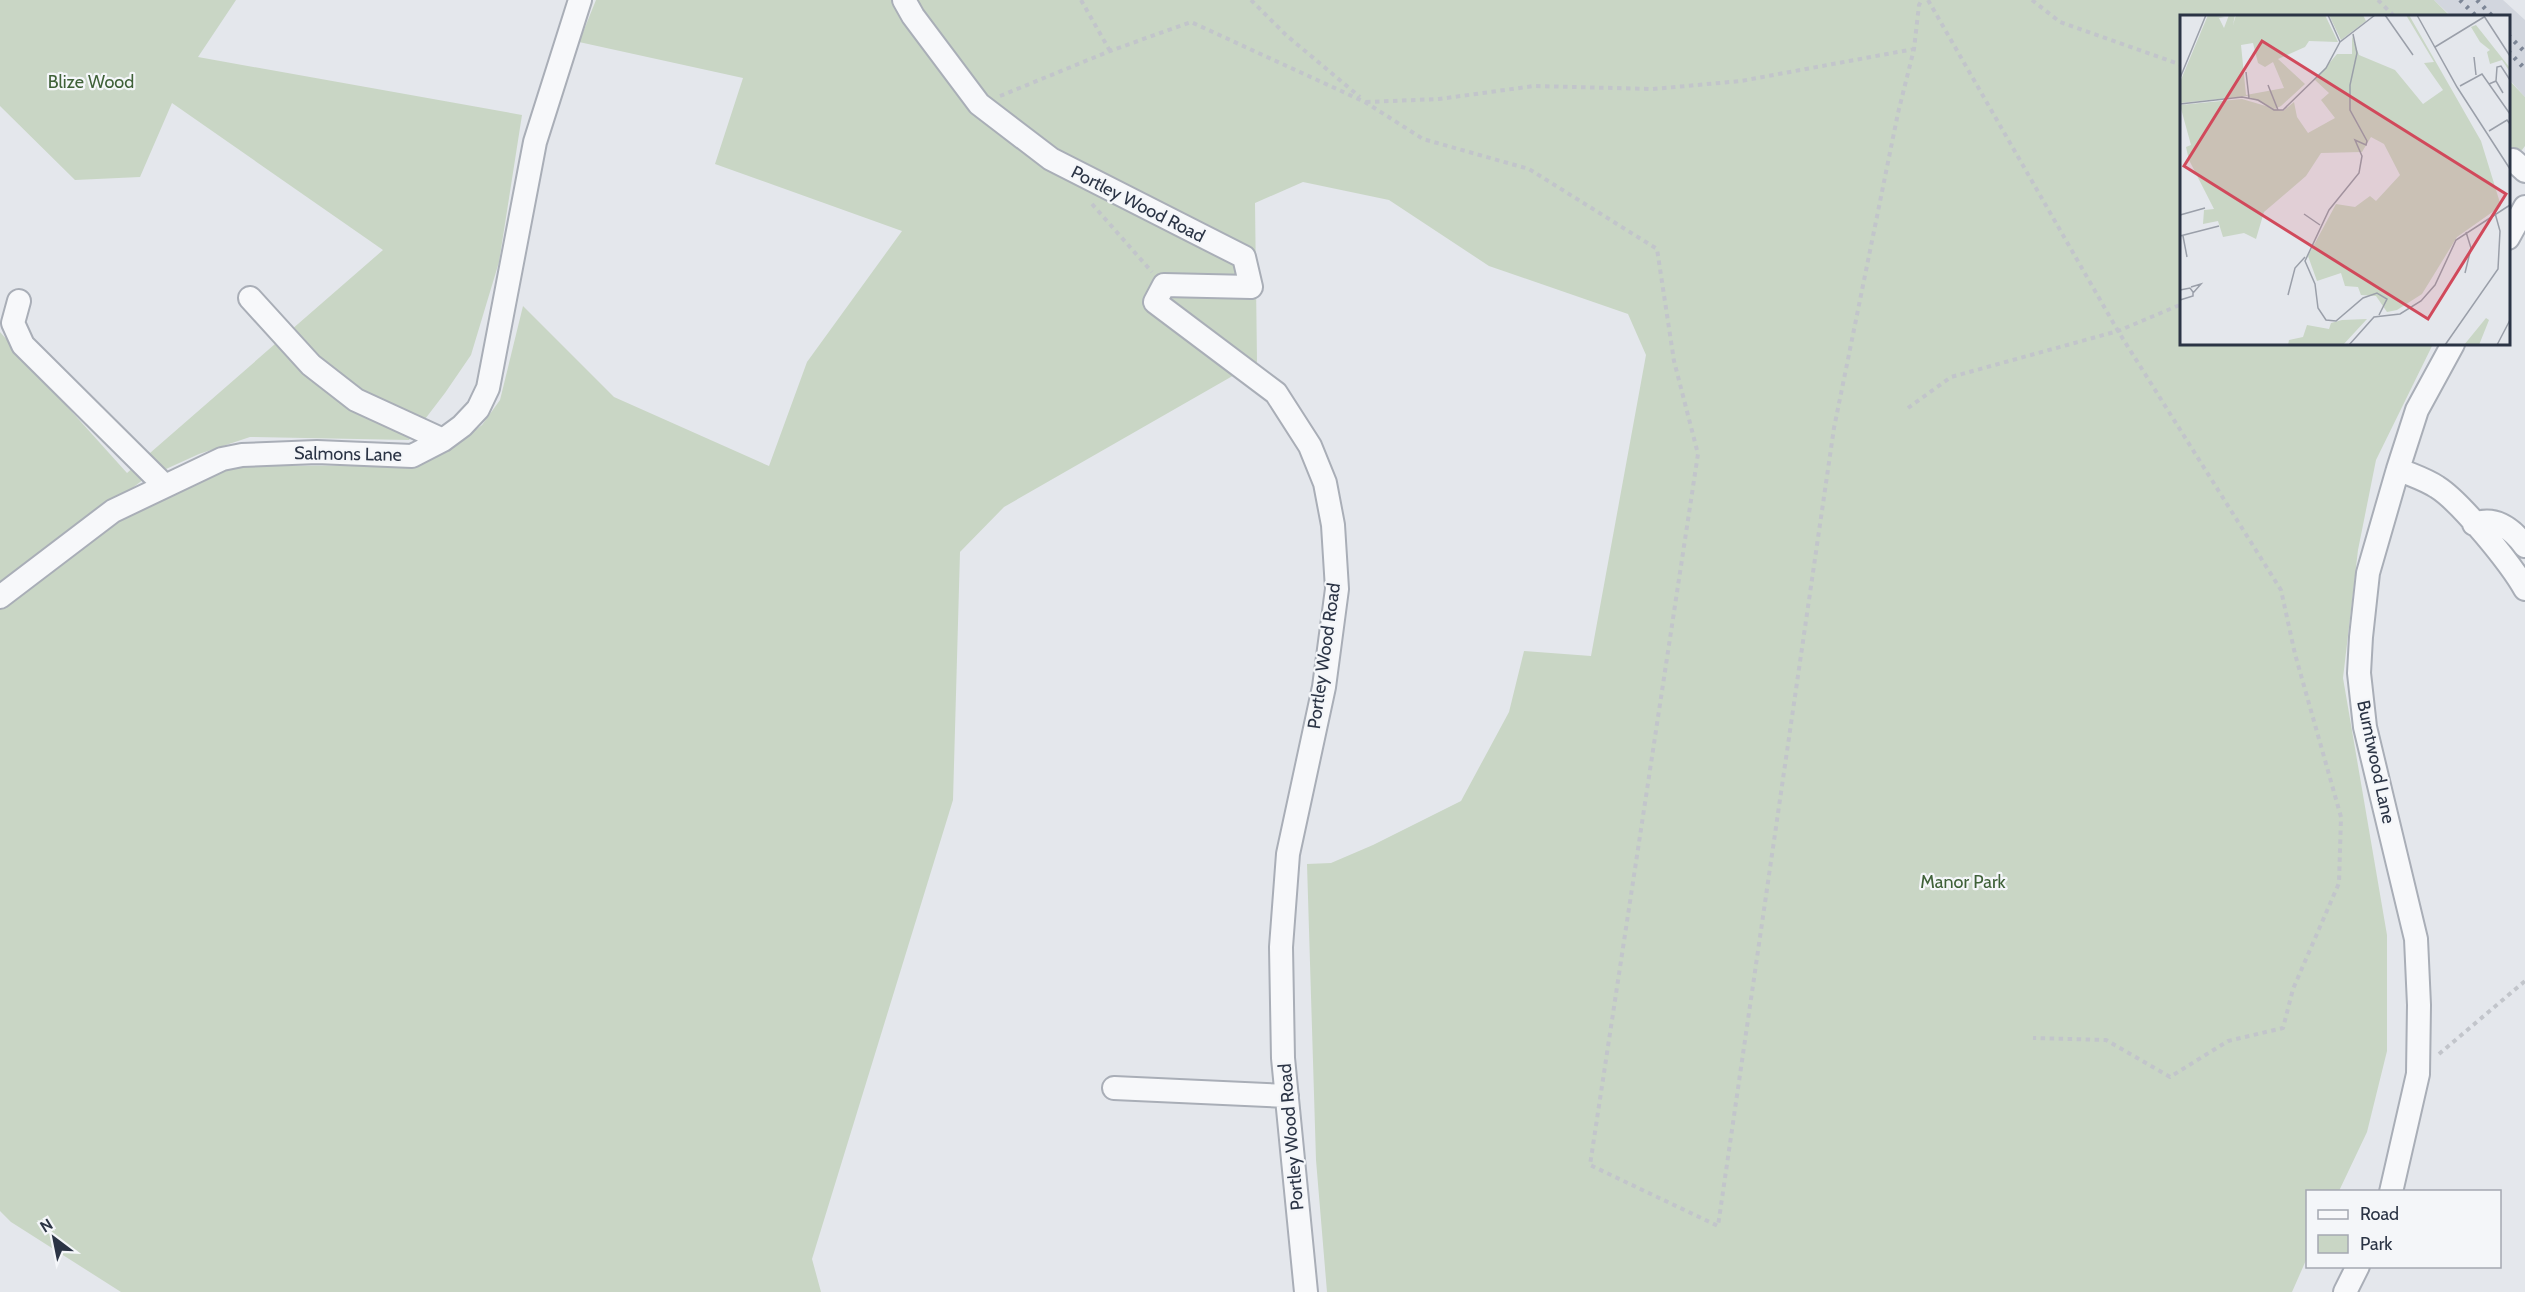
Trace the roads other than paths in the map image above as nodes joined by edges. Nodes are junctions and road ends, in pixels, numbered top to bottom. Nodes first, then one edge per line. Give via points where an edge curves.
1 (580, 0) edge
2 (904, 0) edge
3 (2525, 207) edge
4 (2510, 234) edge
5 (250, 298) dead end
6 (19, 302) dead end
7 (2452, 345) edge
8 (443, 440) junction
9 (2398, 470) junction
10 (165, 486) junction
11 (2474, 524) junction
12 (2525, 546) edge
13 (2525, 589) edge
14 (0, 597) edge
15 (1114, 1088) dead end
16 (1287, 1096) junction
17 (2391, 1190) edge
18 (2357, 1268) edge
19 (1306, 1292) edge
20 (2345, 1292) edge

1 - 8 street, Salmons Lane via 535,142 488,388 478,409
2 - 16 street, Portley Wood Road via 979,104 1050,159 1244,257 1251,287 1164,285 1155,302 1276,393 1310,446 1325,483 1333,525 1336,589 1324,687 1288,854 1281,947
3 - 4 street
5 - 8 street via 311,365 356,400
6 - 10 street via 13,323 22,345
7 - 9 street, Burntwood Lane via 2417,410
8 - 10 street, Salmons Lane via 412,456 316,452 242,455 222,459
9 - 11 street via 2436,486
9 - 17 street, Burntwood Lane via 2368,573 2359,673 2365,728 2416,939 2418,1074
10 - 14 street, Salmons Lane via 112,511
11 - 12 street via 2486,519 2498,522 2513,531
11 - 13 street
15 - 16 street
16 - 19 street, Portley Wood Road
18 - 20 street

